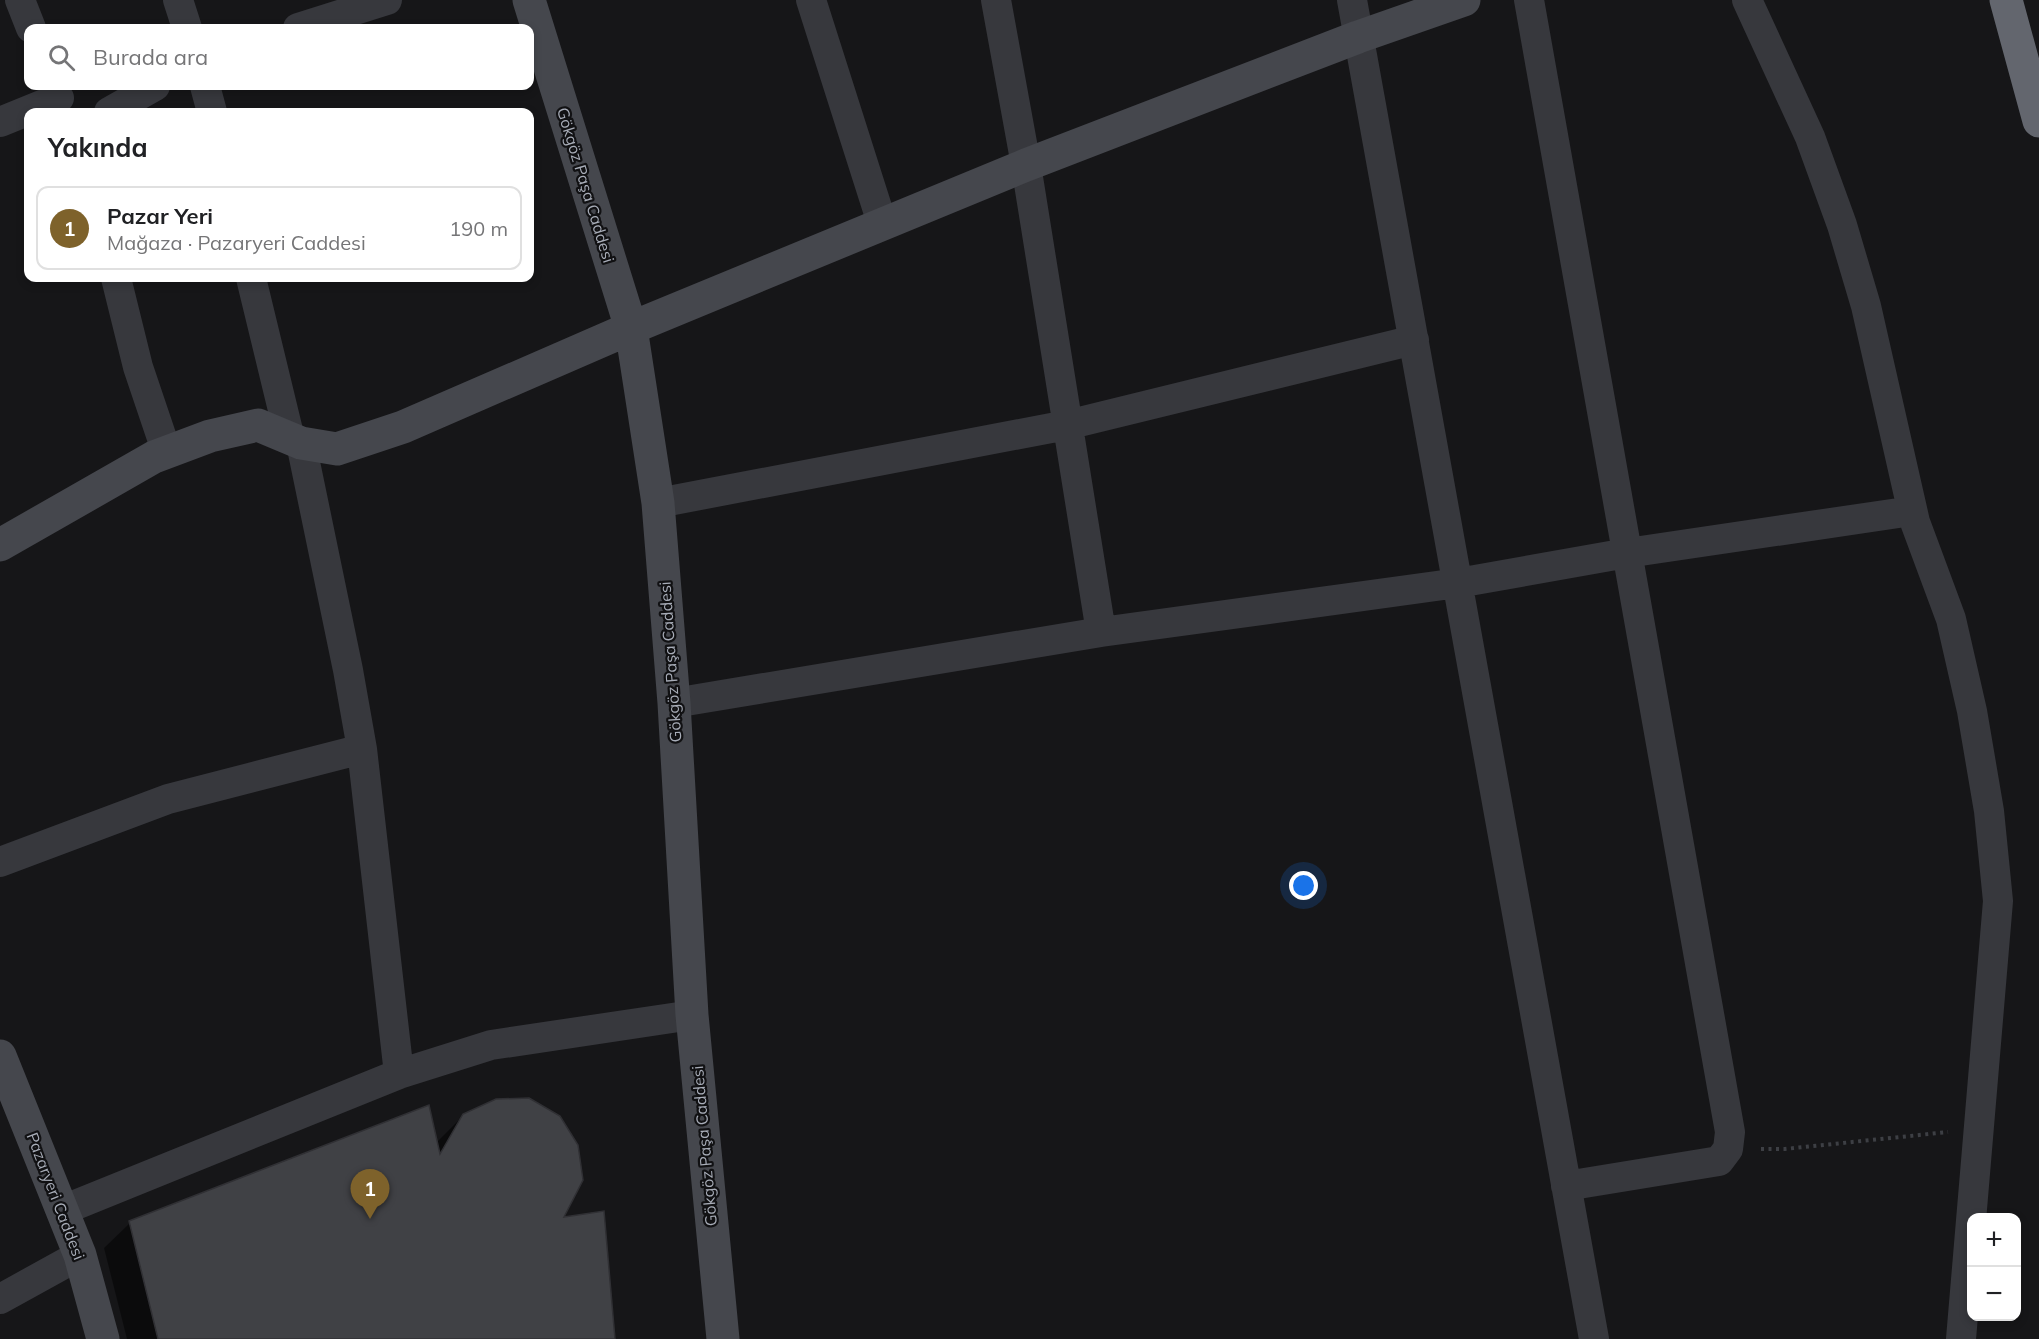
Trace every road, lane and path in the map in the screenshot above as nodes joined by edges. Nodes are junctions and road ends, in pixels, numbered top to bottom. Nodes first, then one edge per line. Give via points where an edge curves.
1 (20, 0) edge
2 (178, 0) edge
3 (387, 0) edge
4 (529, 0) edge
5 (811, 0) edge
6 (996, 0) edge
7 (1352, 0) edge
8 (1464, 0) edge
9 (1529, 0) edge
10 (1747, 0) edge
11 (2006, 0) edge
12 (29, 24) edge
13 (186, 24) edge
14 (311, 24) edge
15 (1358, 37) junction
16 (148, 90) edge
17 (206, 90) edge
18 (59, 99) edge
19 (36, 108) edge
20 (116, 108) edge
21 (211, 108) edge
22 (24, 113) edge
23 (0, 122) edge
24 (2039, 122) edge
25 (1026, 165) junction
26 (882, 223) junction
27 (117, 282) edge
28 (252, 282) edge
29 (631, 328) junction
30 (1414, 340) junction
31 (1067, 425) junction
32 (295, 441) junction
33 (167, 453) junction
34 (658, 503) junction
35 (1912, 511) junction
36 (0, 545) edge
37 (1627, 553) junction
38 (1458, 583) junction
39 (1101, 632) junction
40 (674, 702) junction
41 (362, 750) junction
42 (0, 862) edge
43 (692, 1015) junction
44 (0, 1056) edge
45 (399, 1074) junction
46 (1979, 1129) junction
47 (1728, 1149) junction
48 (1566, 1186) junction
49 (63, 1210) junction
50 (80, 1255) junction
51 (0, 1299) edge
52 (103, 1339) edge
53 (723, 1339) edge
54 (1594, 1339) edge
55 (1961, 1339) edge

1 - 12 street
2 - 13 street
3 - 14 street
4 - 29 street, Gökgöz Paşa Caddesi
5 - 26 street
6 - 25 street
7 - 15 street
8 - 15 street
9 - 37 street
10 - 35 street via 1810,138 1842,225 1866,306
11 - 24 highway
15 - 25 street
15 - 30 street
16 - 20 street
17 - 21 street
18 - 19 street
22 - 23 street
25 - 26 street
25 - 31 street
26 - 29 street
27 - 33 street via 138,367
28 - 32 street
29 - 32 street via 403,427 336,449
29 - 34 street, Gökgöz Paşa Caddesi
30 - 31 street
30 - 38 street
31 - 34 street
31 - 39 street
32 - 33 street via 258,425 210,436
32 - 41 street via 348,670
33 - 36 street
34 - 40 street, Gökgöz Paşa Caddesi
35 - 37 street
35 - 46 street via 1951,619 1989,811 1998,901
37 - 38 street
37 - 47 street via 1730,1132
38 - 39 street
38 - 48 street
39 - 40 street
40 - 43 street, Gökgöz Paşa Caddesi
41 - 42 street via 168,799
41 - 45 street
43 - 45 street via 491,1045
43 - 53 street, Gökgöz Paşa Caddesi
44 - 49 street, Pazaryeri Caddesi
45 - 49 street
46 - 47 path via 1785,1149
46 - 55 street
47 - 48 street via 1719,1161
48 - 54 street
49 - 50 street, Pazaryeri Caddesi
50 - 51 street
50 - 52 street, Pazaryeri Caddesi

